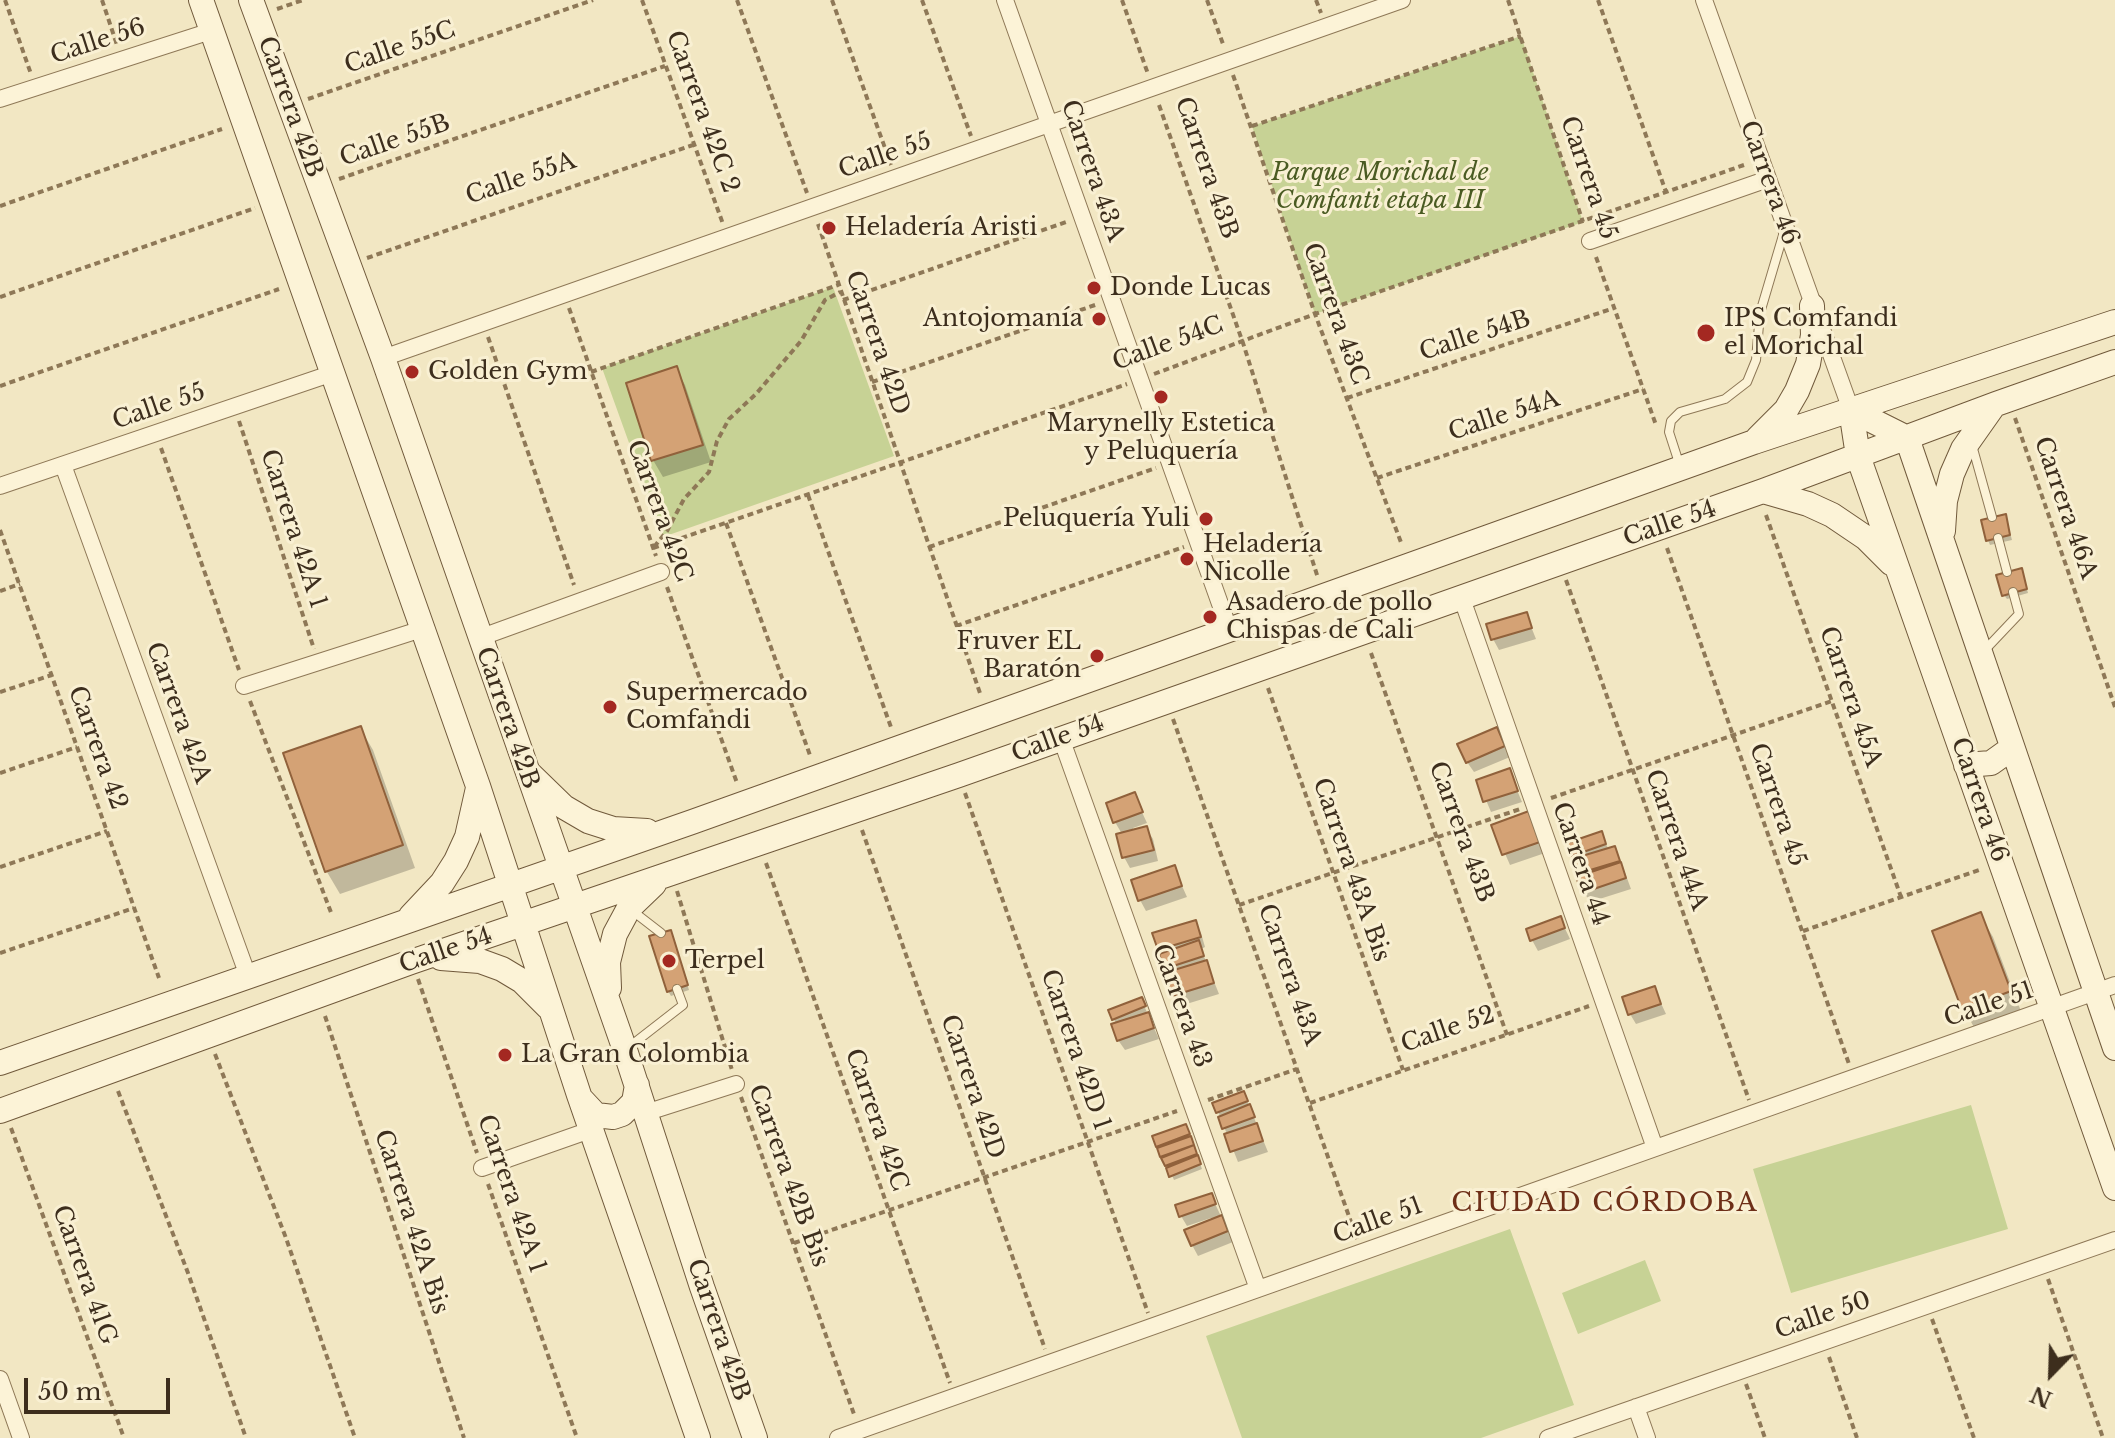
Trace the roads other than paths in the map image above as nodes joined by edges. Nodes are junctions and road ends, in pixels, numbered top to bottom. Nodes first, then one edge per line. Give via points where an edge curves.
1 (201, 0) edge
2 (251, 0) edge
3 (1005, 0) edge
4 (1402, 0) edge
5 (1704, 0) edge
6 (211, 31) junction
7 (0, 99) edge
8 (1051, 124) junction
9 (1768, 179) junction
10 (1786, 228) junction
11 (1590, 241) road end
12 (1812, 306) junction
13 (2115, 322) edge
14 (383, 358) junction
15 (2115, 362) edge
16 (333, 373) junction
17 (2004, 407) junction
18 (1851, 410) junction
19 (1907, 438) junction
20 (1970, 439) junction
21 (1754, 442) junction
22 (1858, 456) junction
23 (63, 465) junction
24 (1680, 468) junction
25 (0, 486) edge
26 (1764, 500) junction
27 (1992, 517) dead end
28 (1998, 538) dead end
29 (1947, 556) junction
30 (1898, 570) junction
31 (661, 572) road end
32 (2007, 572) dead end
33 (2013, 592) dead end
34 (1461, 596) junction
35 (422, 629) junction
36 (1229, 629) junction
37 (479, 638) junction
38 (1981, 655) junction
39 (244, 686) dead end
40 (1061, 738) junction
41 (2012, 748) junction
42 (1966, 765) junction
43 (525, 768) junction
44 (478, 786) junction
45 (692, 822) junction
46 (559, 866) junction
47 (673, 880) junction
48 (509, 884) junction
49 (574, 907) junction
50 (629, 908) junction
51 (404, 922) junction
52 (523, 925) junction
53 (661, 933) dead end
54 (411, 962) junction
55 (248, 976) junction
56 (677, 989) dead end
57 (2105, 989) edge
58 (610, 1007) junction
59 (2052, 1008) junction
60 (554, 1016) junction
61 (2115, 1048) edge
62 (625, 1050) junction
63 (0, 1063) edge
64 (736, 1084) road end
65 (637, 1085) junction
66 (579, 1095) junction
67 (645, 1113) junction
68 (5, 1118) edge
69 (593, 1129) junction
70 (1655, 1148) junction
71 (482, 1168) road end
72 (2115, 1188) edge
73 (2115, 1240) edge
74 (1258, 1289) junction
75 (0, 1379) edge
76 (1636, 1407) junction
77 (21, 1438) edge
78 (698, 1438) edge
79 (755, 1438) edge
80 (838, 1438) edge
81 (1548, 1438) edge
82 (1647, 1438) edge

1 - 6 main road, Carrera 42B
2 - 14 main road, Carrera 42B
3 - 8 street, Carrera 43A
4 - 8 street, Calle 55
5 - 9 street, Carrera 46
6 - 7 street, Calle 56
6 - 16 main road, Carrera 42B
8 - 14 street, Calle 55
8 - 36 street, Carrera 43A
9 - 10 street, Carrera 46
9 - 11 street
10 - 12 street, Carrera 46
10 - 24 lane via 1760,313 1756,360 1747,382 1725,399 1680,412 1671,421 1669,432
12 - 18 street, Carrera 46
12 - 21 main road via 1811,350 1797,391
13 - 18 main road, Calle 54
14 - 37 main road, Carrera 42B
15 - 17 main road, Calle 54
16 - 23 street, Calle 55
16 - 35 main road, Carrera 42B
17 - 19 main road, Calle 54
17 - 20 main road
18 - 19 main road
18 - 21 main road, Calle 54
18 - 22 main road, Carrera 46
19 - 22 main road, Calle 54
19 - 29 main road, Carrera 46
20 - 27 lane
20 - 29 main road via 1945,501
21 - 24 main road, Calle 54
22 - 26 main road, Calle 54
22 - 30 main road, Carrera 46
23 - 25 street, Calle 55
23 - 55 street, Carrera 42A
24 - 36 main road, Calle 54
26 - 30 main road via 1808,504 1832,515 1866,538
26 - 34 main road, Calle 54
28 - 32 lane
29 - 38 main road, Carrera 46
30 - 42 main road, Carrera 46
31 - 37 street
33 - 38 lane via 2019,614
34 - 40 main road, Calle 54
34 - 70 street, Carrera 44
35 - 39 street
35 - 44 main road, Carrera 42B
36 - 45 main road, Calle 54
37 - 43 main road, Carrera 42B
38 - 41 main road, Carrera 46
40 - 47 main road, Calle 54
40 - 74 street, Carrera 43
41 - 42 main road via 1991,763
41 - 57 main road, Carrera 46
42 - 59 main road, Carrera 46
43 - 45 main road via 543,790 588,821 640,832
43 - 46 main road, Carrera 42B
44 - 48 main road, Carrera 42B
44 - 51 main road via 456,861
45 - 46 main road, Calle 54
46 - 48 main road, Calle 54
46 - 49 main road, Carrera 42B
47 - 49 main road, Calle 54
47 - 50 main road via 648,888
48 - 51 main road, Calle 54
48 - 52 main road, Carrera 42B
49 - 52 main road, Calle 54
49 - 58 main road, Carrera 42B
50 - 53 lane
50 - 58 main road via 611,948
51 - 55 main road, Calle 54
52 - 54 main road, Calle 54
52 - 60 main road, Carrera 42B
54 - 60 main road via 457,957 502,969 540,997
54 - 68 main road, Calle 54
55 - 63 main road, Calle 54
56 - 62 lane via 683,1005
57 - 59 street, Calle 51
57 - 61 main road, Carrera 46
58 - 62 main road, Carrera 42B
59 - 70 street, Calle 51
59 - 72 main road, Carrera 46
60 - 66 main road, Carrera 42B
62 - 65 main road, Carrera 42B
64 - 67 street
65 - 66 main road via 634,1102 613,1117 589,1110
65 - 67 main road, Carrera 42B
66 - 69 main road, Carrera 42B
67 - 79 main road, Carrera 42B
69 - 71 street
69 - 78 main road, Carrera 42B
70 - 74 street, Calle 51
73 - 76 street, Calle 50
74 - 80 street, Calle 51
75 - 77 street
76 - 81 street, Calle 50
76 - 82 street

